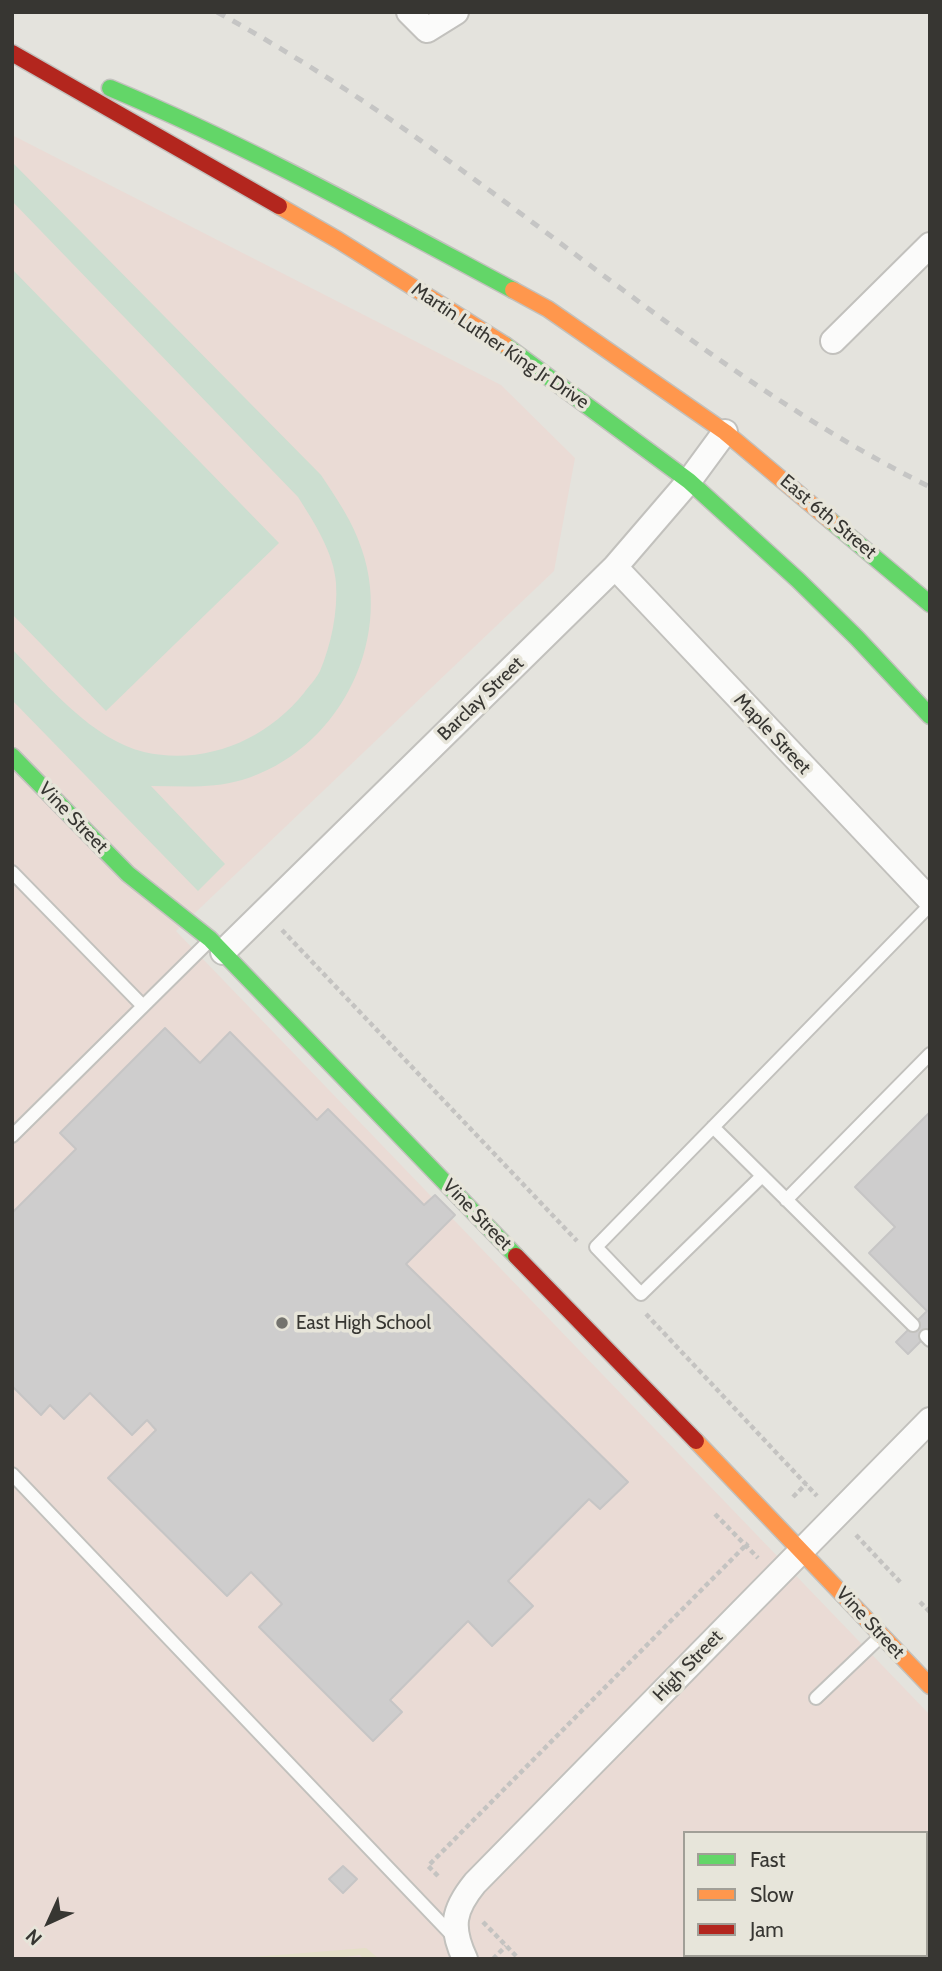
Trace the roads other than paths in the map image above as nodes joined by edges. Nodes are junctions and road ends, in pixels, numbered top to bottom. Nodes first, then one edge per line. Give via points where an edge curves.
1 (409, 12) edge
2 (456, 12) edge
3 (12, 51) edge
4 (930, 245) edge
5 (833, 341) dead end
6 (725, 432) junction
7 (689, 481) junction
8 (615, 567) junction
9 (930, 604) edge
10 (930, 716) edge
11 (12, 756) edge
12 (12, 872) edge
13 (930, 903) edge
14 (216, 946) junction
15 (143, 1006) junction
16 (930, 1055) edge
17 (713, 1127) junction
18 (12, 1136) edge
19 (762, 1176) junction
20 (786, 1200) junction
21 (913, 1325) dead end
22 (930, 1420) edge
23 (12, 1474) edge
24 (801, 1550) junction
25 (882, 1635) junction
26 (930, 1686) edge
27 (816, 1698) dead end
28 (464, 1933) edge

1 - 2 street via 426,30
3 - 6 main road, Martin Luther King Jr Drive via 184,118 469,265 548,309
3 - 7 main road, Martin Luther King Jr Drive via 442,304 517,352
4 - 5 street
6 - 7 street, Barclay Street
6 - 9 main road, East 6th Street
7 - 8 street, Barclay Street
7 - 10 main road, Martin Luther King Jr Drive via 798,580
8 - 13 street, Maple Street
8 - 14 street, Barclay Street
11 - 14 main road, Vine Street via 128,874
12 - 15 lane
13 - 17 lane
14 - 15 lane
14 - 24 main road, Vine Street
15 - 18 lane
16 - 20 lane
17 - 19 lane
17 - 19 lane via 596,1247 641,1294
19 - 20 lane
20 - 21 lane
22 - 24 street, High Street
23 - 28 lane
24 - 25 main road, Vine Street
24 - 28 street, High Street via 475,1883 461,1900
25 - 26 main road, Vine Street
25 - 27 lane

